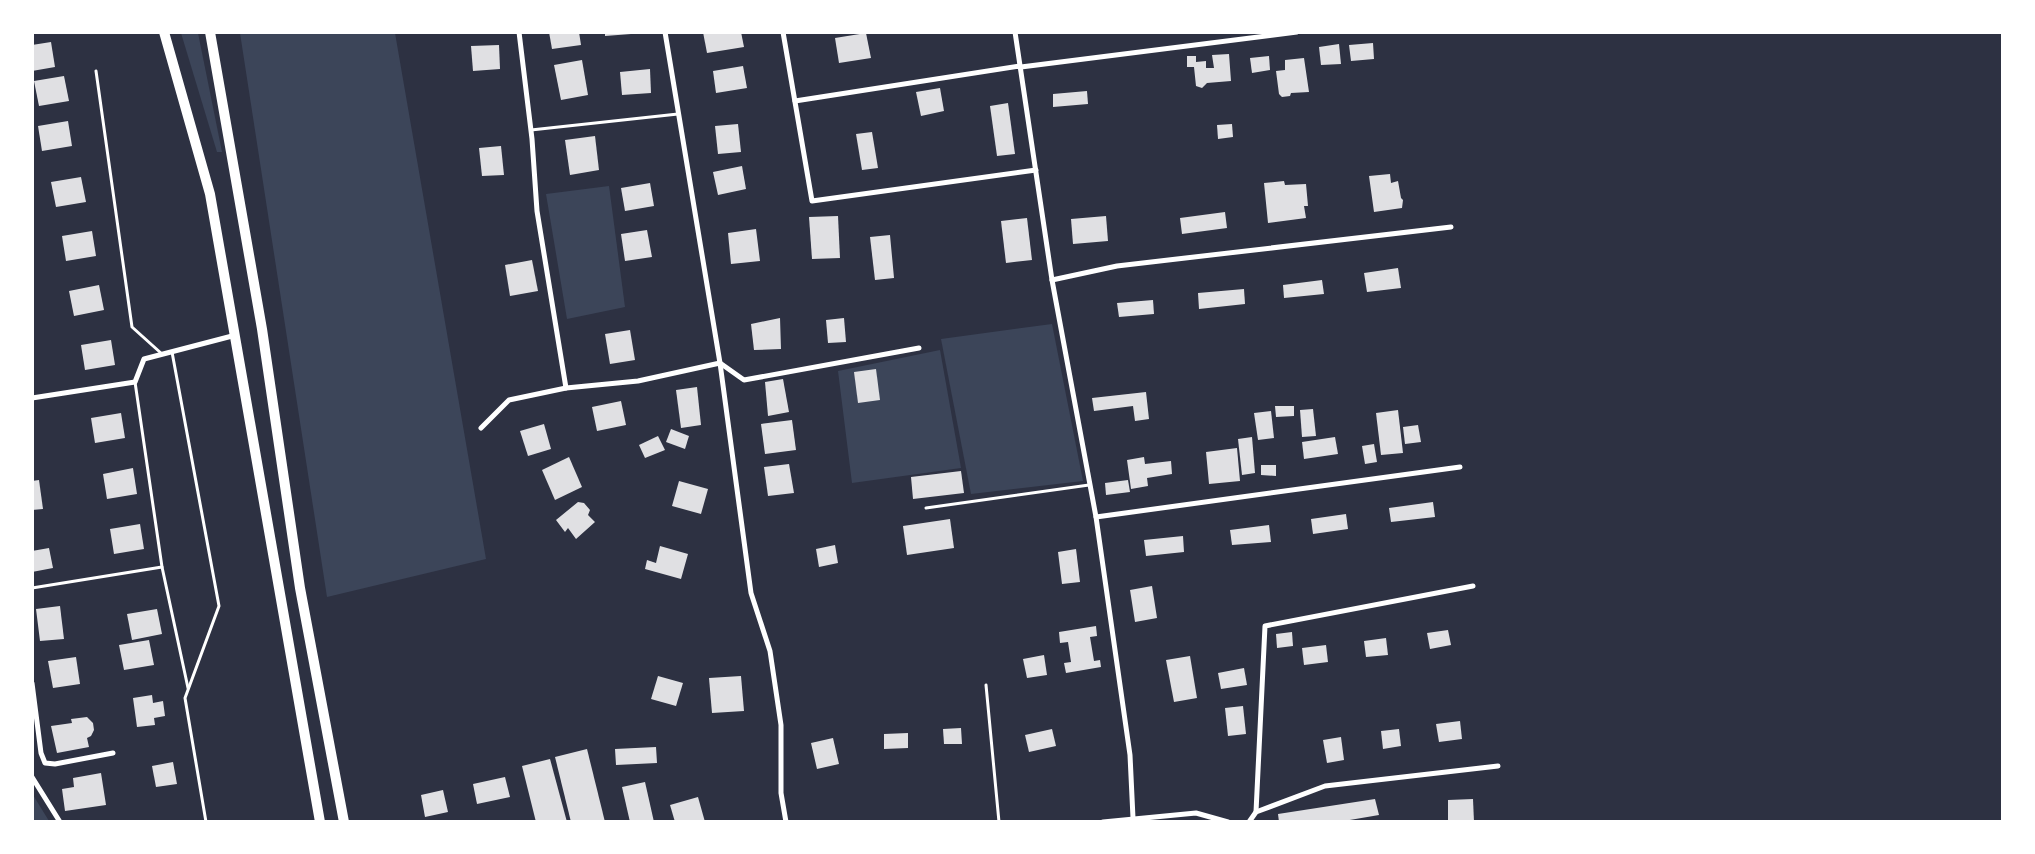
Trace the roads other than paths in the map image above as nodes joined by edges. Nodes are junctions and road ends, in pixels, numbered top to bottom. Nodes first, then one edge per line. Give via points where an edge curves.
1 (164, 32) edge
2 (210, 32) edge
3 (518, 32) edge
4 (665, 32) edge
5 (784, 32) edge
6 (1015, 32) edge
7 (1297, 32) edge
8 (1021, 67) junction
9 (96, 72) dead end
10 (795, 101) junction
11 (678, 114) junction
12 (531, 130) junction
13 (1036, 170) junction
14 (1451, 227) dead end
15 (1052, 280) junction
16 (236, 335) junction
17 (919, 348) dead end
18 (172, 351) junction
19 (162, 354) junction
20 (720, 364) junction
21 (135, 382) junction
22 (566, 388) junction
23 (32, 398) edge
24 (481, 428) dead end
25 (1460, 467) dead end
26 (1089, 485) junction
27 (926, 508) dead end
28 (1096, 518) junction
29 (162, 567) junction
30 (1473, 586) dead end
31 (32, 588) edge
32 (32, 683) edge
33 (986, 686) dead end
34 (188, 688) junction
35 (113, 753) dead end
36 (1498, 766) dead end
37 (32, 777) edge
38 (1256, 812) junction
39 (1134, 818) junction
40 (60, 822) edge
41 (206, 822) edge
42 (320, 822) edge
43 (344, 822) edge
44 (786, 822) edge
45 (999, 822) edge
46 (1103, 822) edge
47 (1228, 822) edge
48 (1249, 822) edge

1 - 16 main road via 210,194
2 - 43 main road via 262,329 300,588
3 - 12 street
4 - 11 street
5 - 10 street
6 - 8 street
7 - 8 street
8 - 10 street
8 - 13 street
9 - 19 lane via 132,327
10 - 13 street via 812,201
11 - 12 lane
11 - 20 street
12 - 22 street via 537,211
13 - 15 street
14 - 15 street via 1117,266
15 - 26 street
16 - 18 street
16 - 42 main road
17 - 20 street via 744,380
18 - 19 street
18 - 34 lane via 219,606
19 - 21 street via 144,359
20 - 22 street via 638,381
20 - 44 street via 751,593 770,651 781,724 781,793
21 - 23 street
21 - 29 lane
22 - 24 street via 509,400
25 - 28 street
26 - 27 lane
26 - 28 street
28 - 39 street via 1130,755
29 - 31 lane
29 - 34 lane
30 - 38 street via 1265,626
32 - 35 street via 45,763
33 - 45 lane
34 - 41 lane via 185,698
36 - 38 street via 1325,786
37 - 40 street
38 - 48 street
39 - 46 street
39 - 47 street via 1196,813

